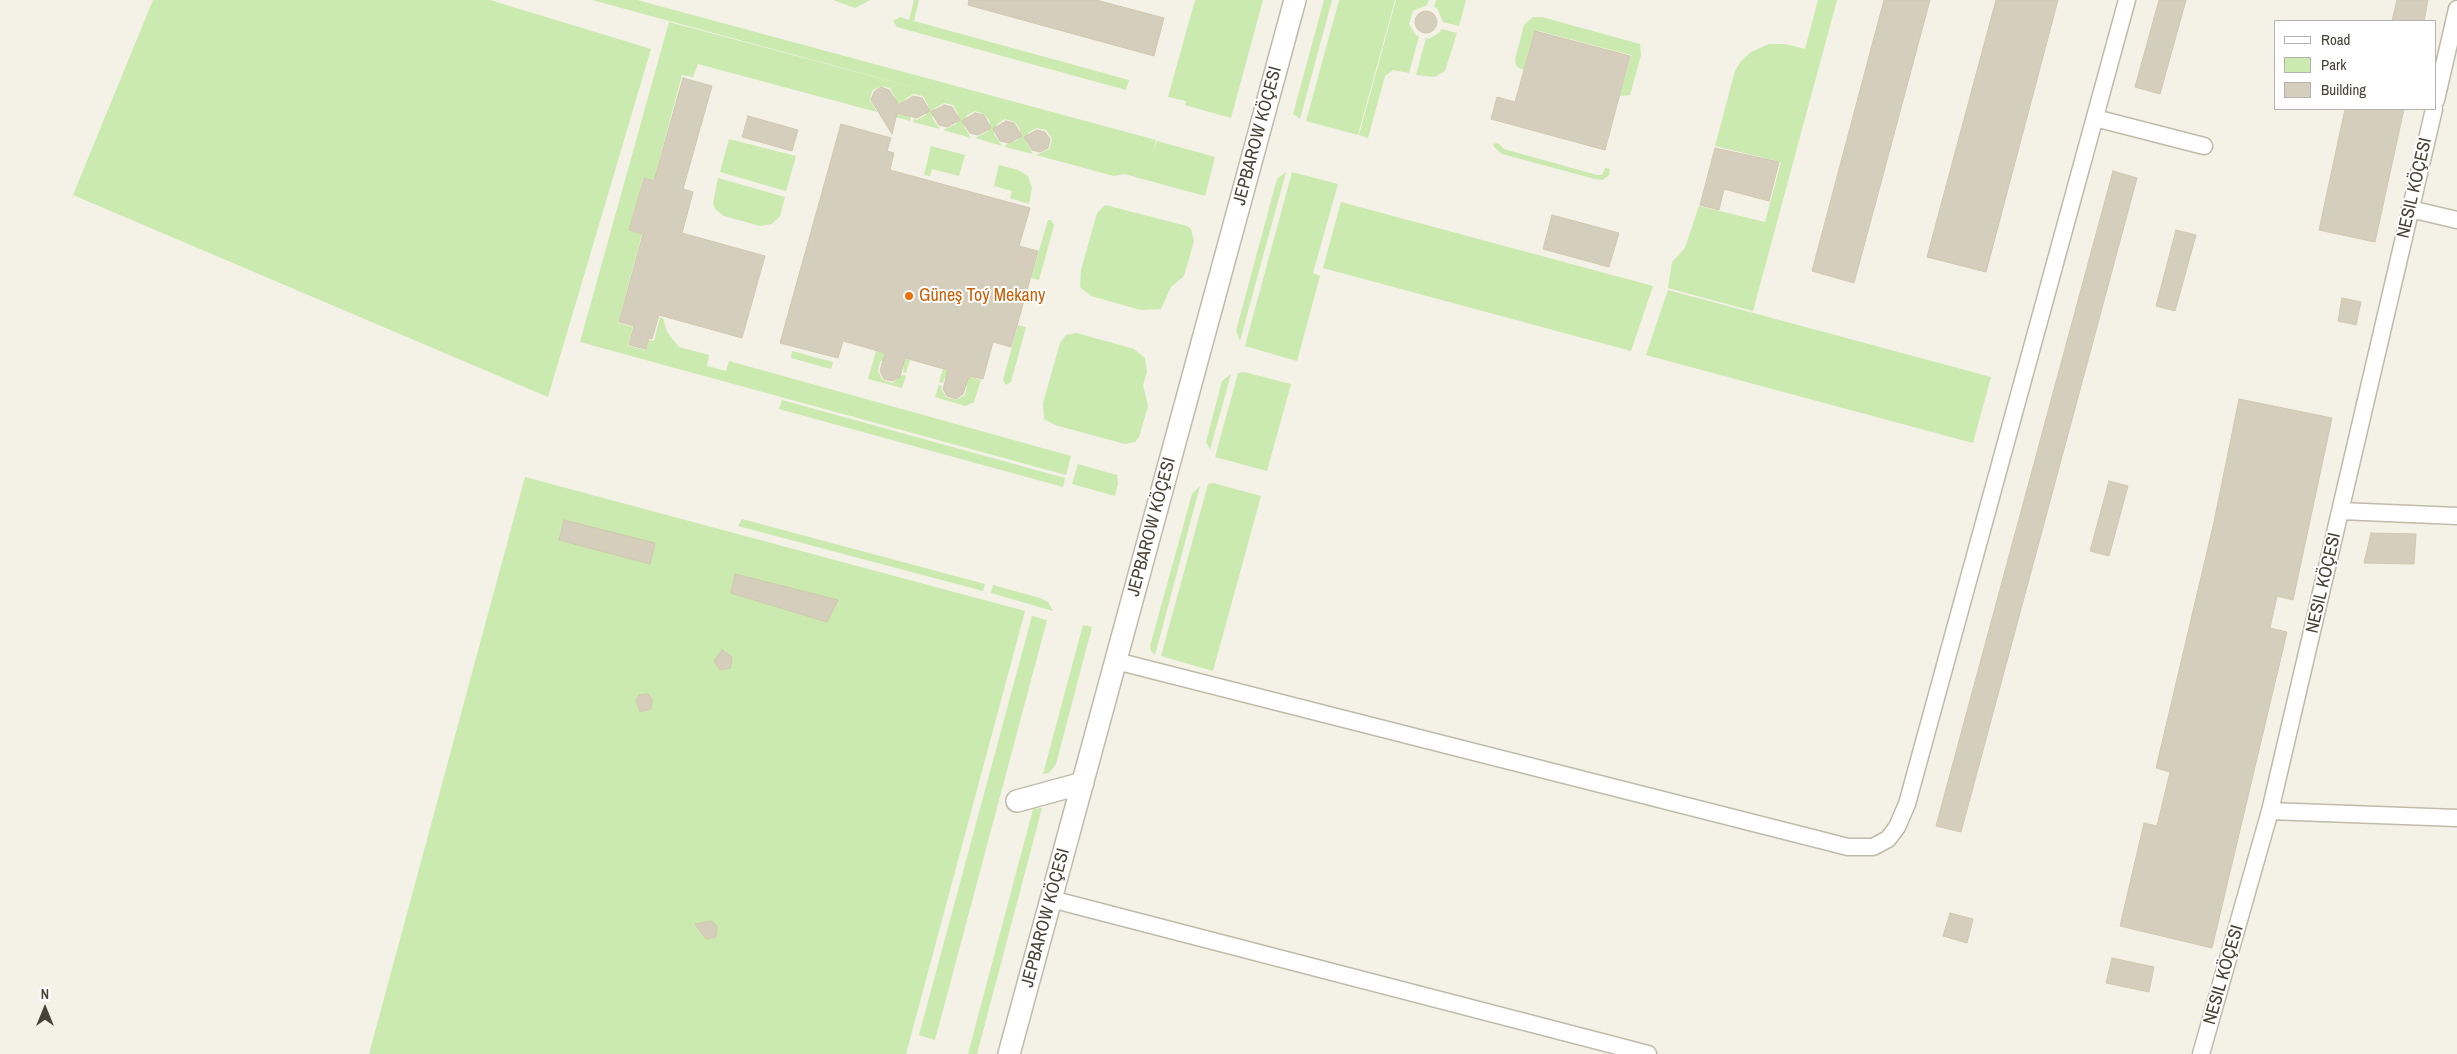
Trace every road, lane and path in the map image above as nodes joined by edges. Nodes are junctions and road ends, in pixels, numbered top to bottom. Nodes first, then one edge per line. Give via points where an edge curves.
1 (1295, 0) edge
2 (2127, 0) edge
3 (2457, 9) edge
4 (2437, 96) edge
5 (2434, 110) edge
6 (2094, 118) junction
7 (2204, 146) dead end
8 (2410, 209) junction
9 (2457, 220) edge
10 (2341, 511) junction
11 (2457, 516) edge
12 (1116, 661) junction
13 (1083, 783) junction
14 (1017, 801) dead end
15 (2270, 812) junction
16 (2457, 818) edge
17 (1051, 899) junction
18 (1009, 1054) edge
19 (1648, 1054) edge
20 (2201, 1054) edge

1 - 12 street, JEPBAROW KÖÇESI
2 - 6 street
3 - 4 street
5 - 8 street, NESIL KÖÇESI
6 - 7 street
6 - 12 street via 1907,804 1897,827 1881,843 1873,847 1848,847
8 - 9 street
8 - 10 street, NESIL KÖÇESI
10 - 11 street
10 - 15 street, NESIL KÖÇESI
12 - 13 street, JEPBAROW KÖÇESI
13 - 14 street
13 - 17 street, JEPBAROW KÖÇESI
15 - 16 street
15 - 20 street, NESIL KÖÇESI
17 - 18 street, JEPBAROW KÖÇESI
17 - 19 street

